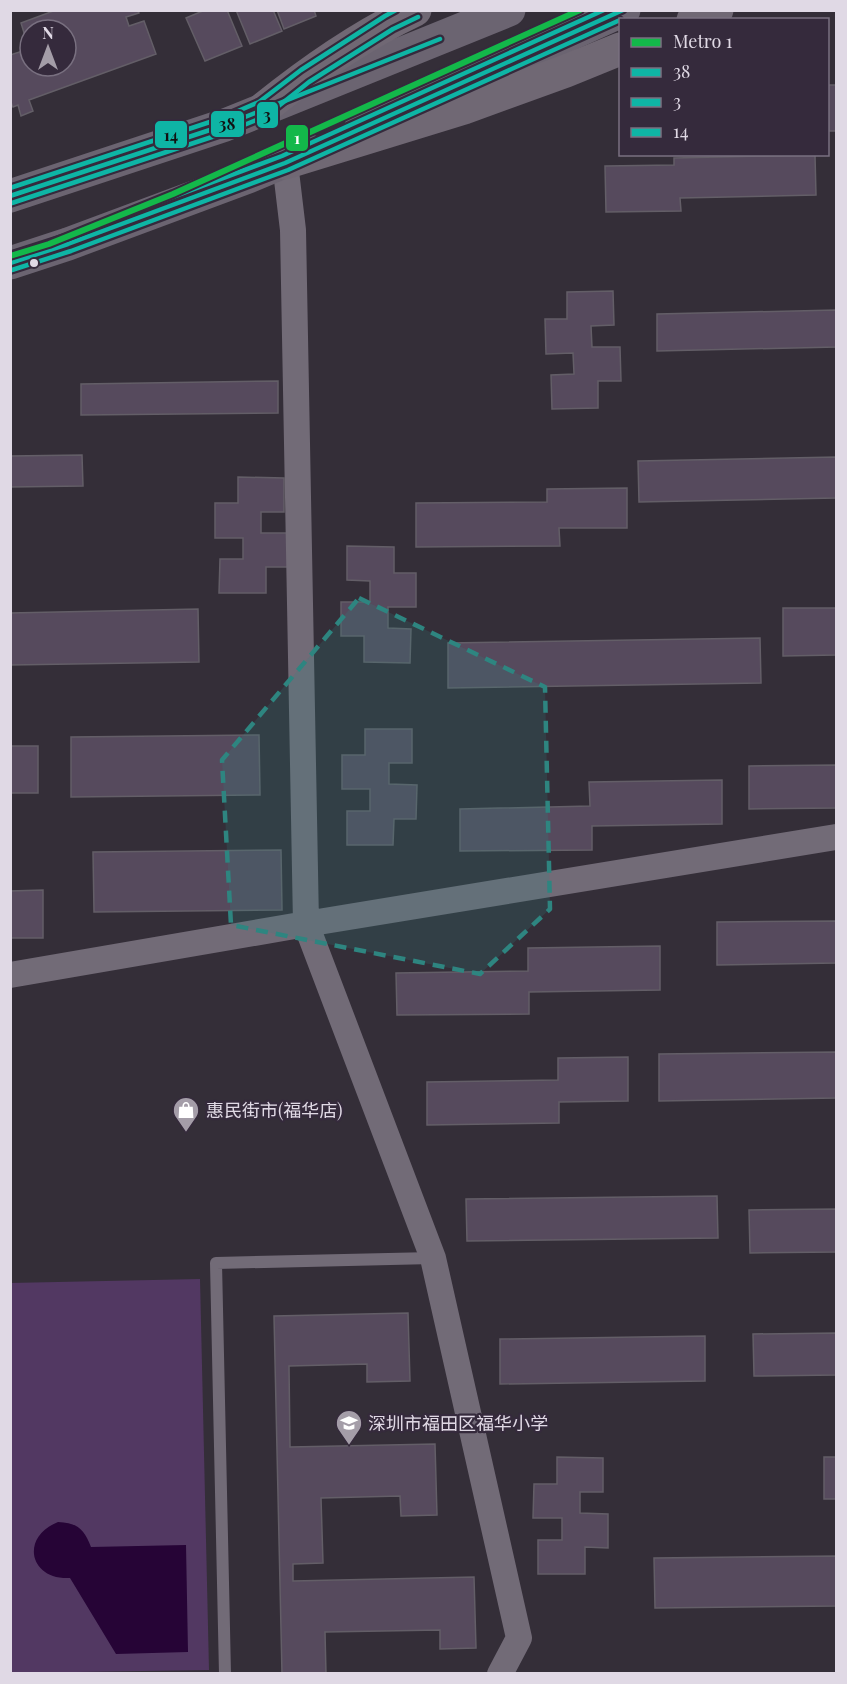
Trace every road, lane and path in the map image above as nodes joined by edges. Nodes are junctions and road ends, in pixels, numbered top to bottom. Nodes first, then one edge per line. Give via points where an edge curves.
1 (415, 10) edge
2 (509, 10) edge
3 (624, 10) edge
4 (717, 10) edge
5 (698, 18) edge
6 (619, 50) edge
7 (263, 109) junction
8 (285, 163) junction
9 (10, 196) edge
10 (10, 263) edge
11 (837, 837) edge
12 (306, 924) junction
13 (10, 975) edge
14 (433, 1258) junction
15 (225, 1674) edge
16 (500, 1674) edge

1 - 7 highway via 389,22 305,76
2 - 7 main road
3 - 8 main road
4 - 5 highway
6 - 8 highway via 464,108
7 - 9 main road via 225,126
8 - 10 main road
8 - 12 street via 293,230
11 - 12 street
12 - 13 street
12 - 14 street
14 - 15 lane via 216,1263
14 - 16 street via 519,1638

